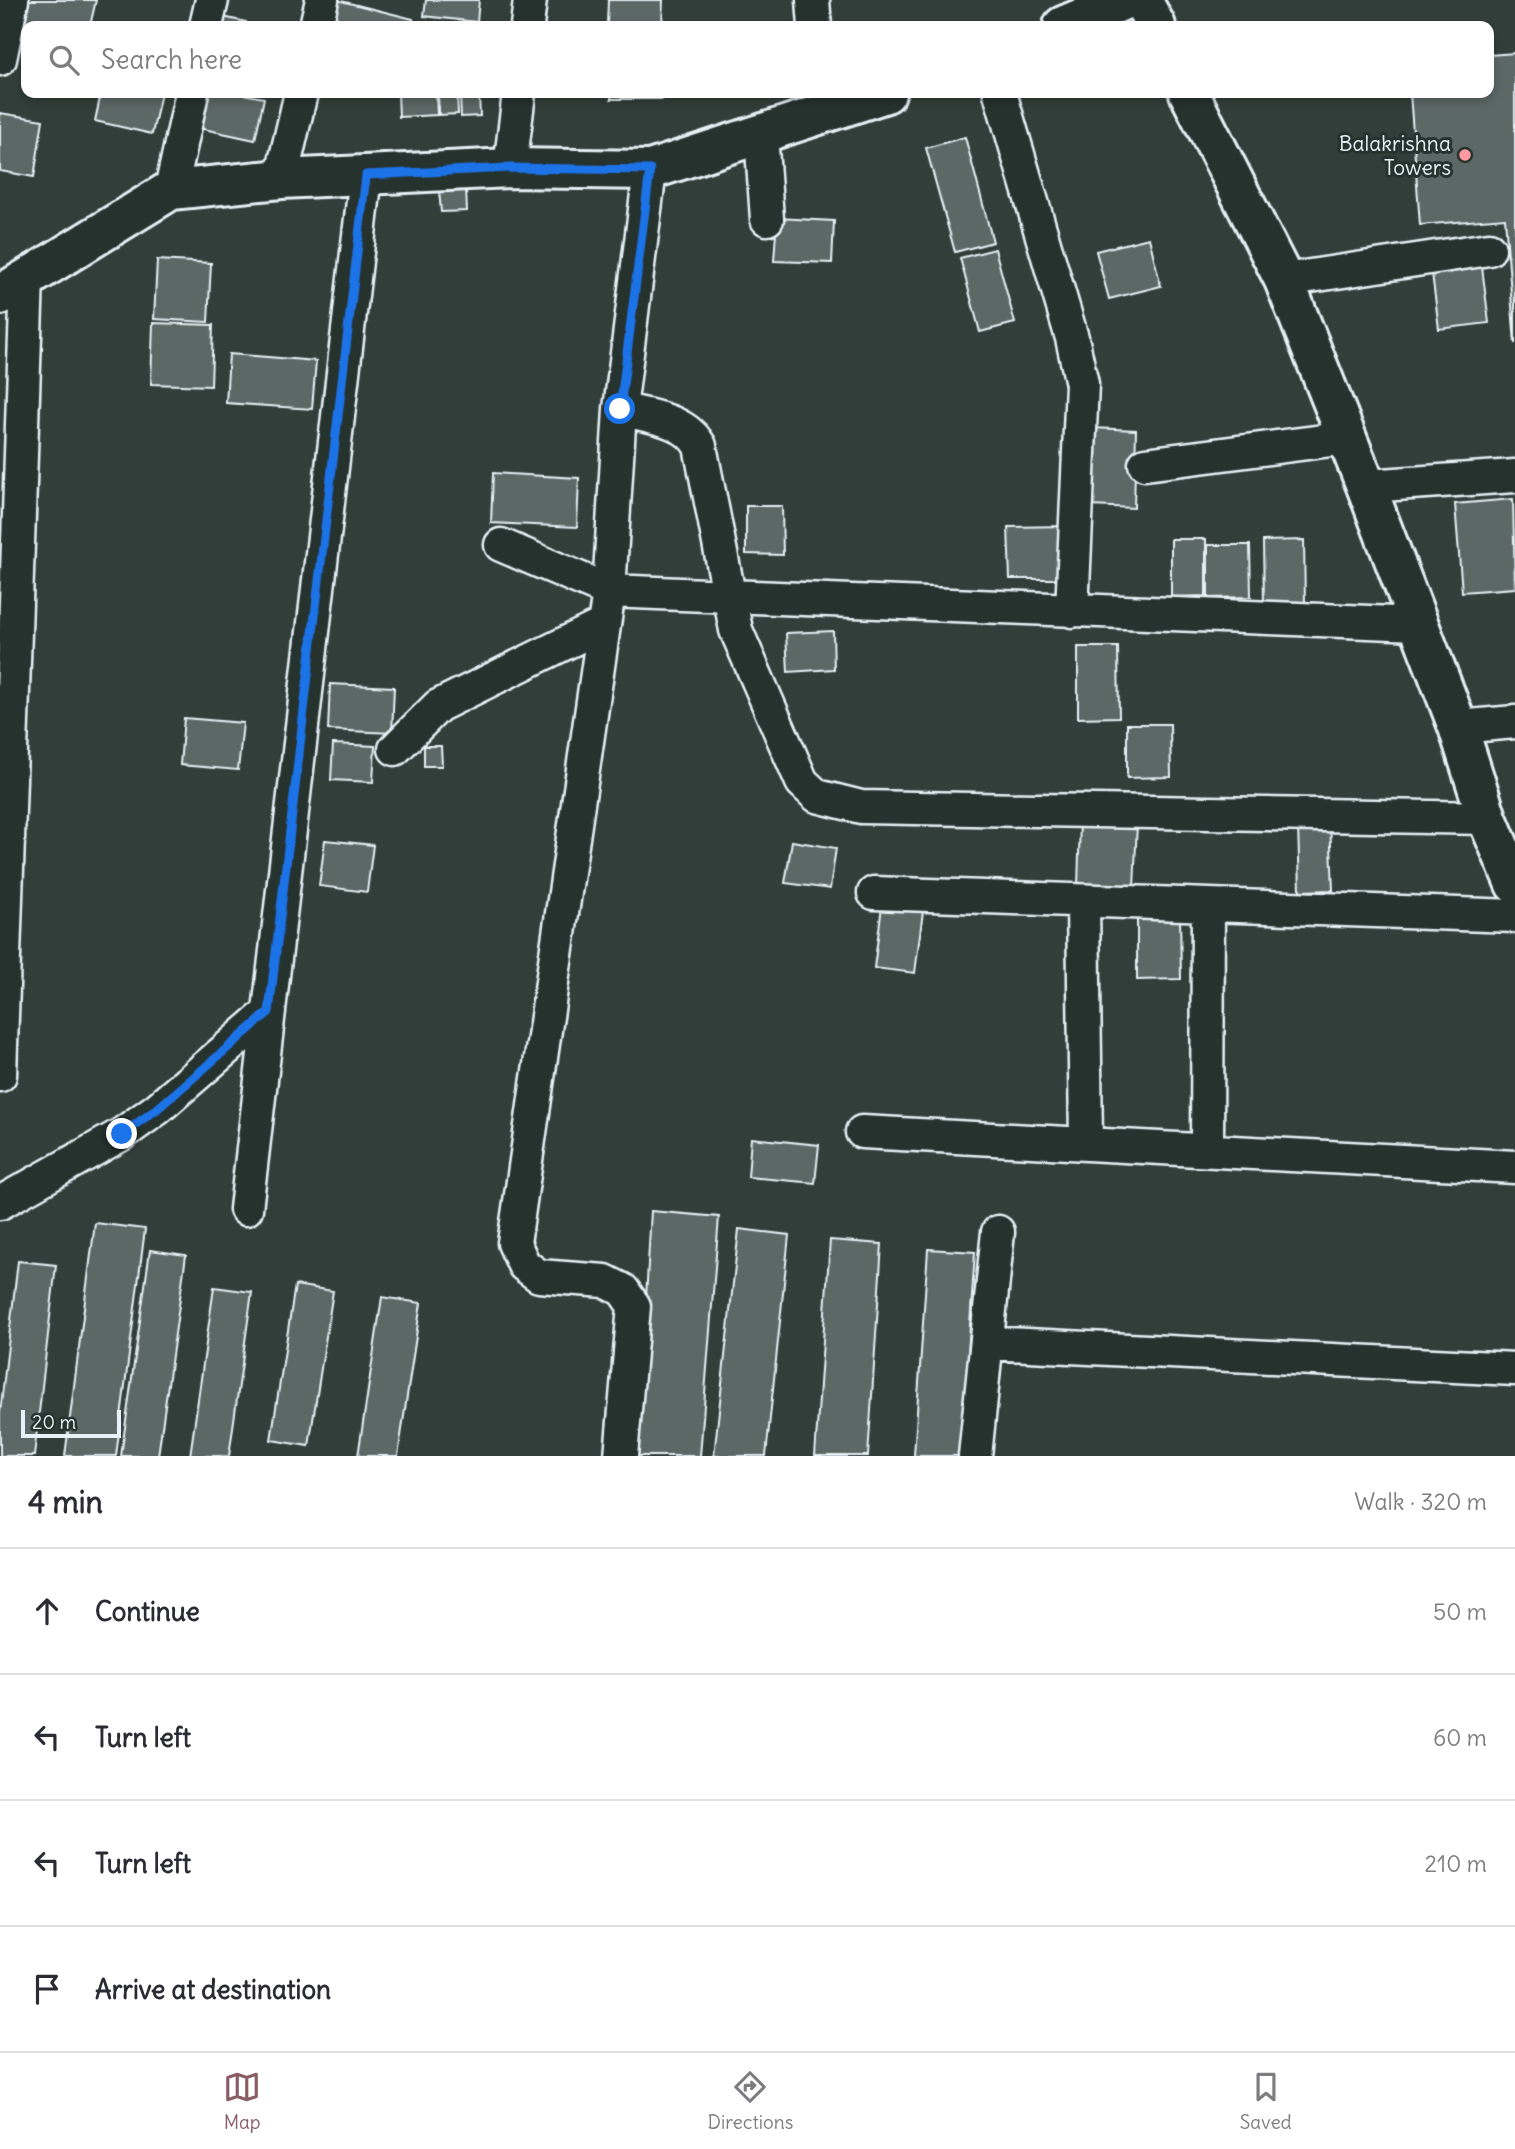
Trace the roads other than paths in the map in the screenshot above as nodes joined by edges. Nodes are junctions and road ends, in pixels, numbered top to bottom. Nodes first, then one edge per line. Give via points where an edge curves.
1 (12, 0) edge
2 (212, 0) edge
3 (322, 0) edge
4 (530, 0) edge
5 (813, 0) edge
6 (1124, 0) edge
7 (1142, 0) edge
8 (207, 21) edge
9 (317, 21) edge
10 (528, 21) edge
11 (815, 21) edge
12 (1075, 21) edge
13 (1153, 21) edge
14 (0, 59) edge
15 (191, 98) edge
16 (300, 98) edge
17 (518, 98) edge
18 (856, 98) edge
19 (1001, 98) edge
20 (1192, 98) edge
21 (821, 104) edge
22 (761, 134) junction
23 (510, 168) junction
24 (650, 170) junction
25 (366, 175) junction
26 (281, 179) junction
27 (171, 190) junction
28 (767, 219) dead end
29 (1489, 249) dead end
30 (1284, 280) junction
31 (13, 286) edge
32 (620, 409) junction
33 (1347, 438) junction
34 (1145, 464) dead end
35 (1515, 476) edge
36 (1366, 486) junction
37 (501, 545) dead end
38 (609, 591) junction
39 (729, 597) junction
40 (1072, 611) junction
41 (604, 624) junction
42 (1418, 624) junction
43 (1515, 723) edge
44 (1458, 727) junction
45 (395, 749) dead end
46 (1487, 818) junction
47 (1515, 884) edge
48 (874, 893) dead end
49 (1083, 901) junction
50 (1208, 905) junction
51 (1515, 916) edge
52 (269, 1012) junction
53 (0, 1075) edge
54 (862, 1132) dead end
55 (1086, 1144) junction
56 (1208, 1150) junction
57 (1515, 1167) edge
58 (0, 1203) edge
59 (246, 1209) dead end
60 (998, 1232) dead end
61 (987, 1343) junction
62 (1515, 1369) edge
63 (621, 1456) edge
64 (975, 1456) edge

1 - 14 street
2 - 8 street
3 - 9 street
4 - 10 street
5 - 11 street
6 - 12 street
7 - 13 street
15 - 27 street
16 - 26 street
17 - 23 street
18 - 21 street
19 - 40 street via 1082,384
20 - 30 street
21 - 22 street
22 - 24 street
22 - 28 street
23 - 24 street
23 - 25 street
24 - 32 street
25 - 26 street
25 - 52 street
26 - 27 street
27 - 31 street
29 - 30 street
30 - 33 street
31 - 53 street
32 - 38 street
32 - 39 street via 682,425 693,433 700,446
33 - 34 street
33 - 36 street
35 - 36 street
36 - 42 street
37 - 38 street
38 - 39 street
38 - 41 street
39 - 40 street
39 - 46 street via 736,629 802,782 817,796 837,803
40 - 42 street
41 - 45 street via 438,706
41 - 63 street via 514,1243 524,1265 539,1276 605,1281 623,1290 634,1306
42 - 44 street
43 - 44 street
44 - 46 street
46 - 47 street
48 - 49 street
49 - 50 street
49 - 55 street
50 - 51 street
50 - 56 street
52 - 58 street via 122,1134
52 - 59 street
54 - 55 street
55 - 56 street
56 - 57 street
60 - 61 street
61 - 62 street
61 - 64 street

